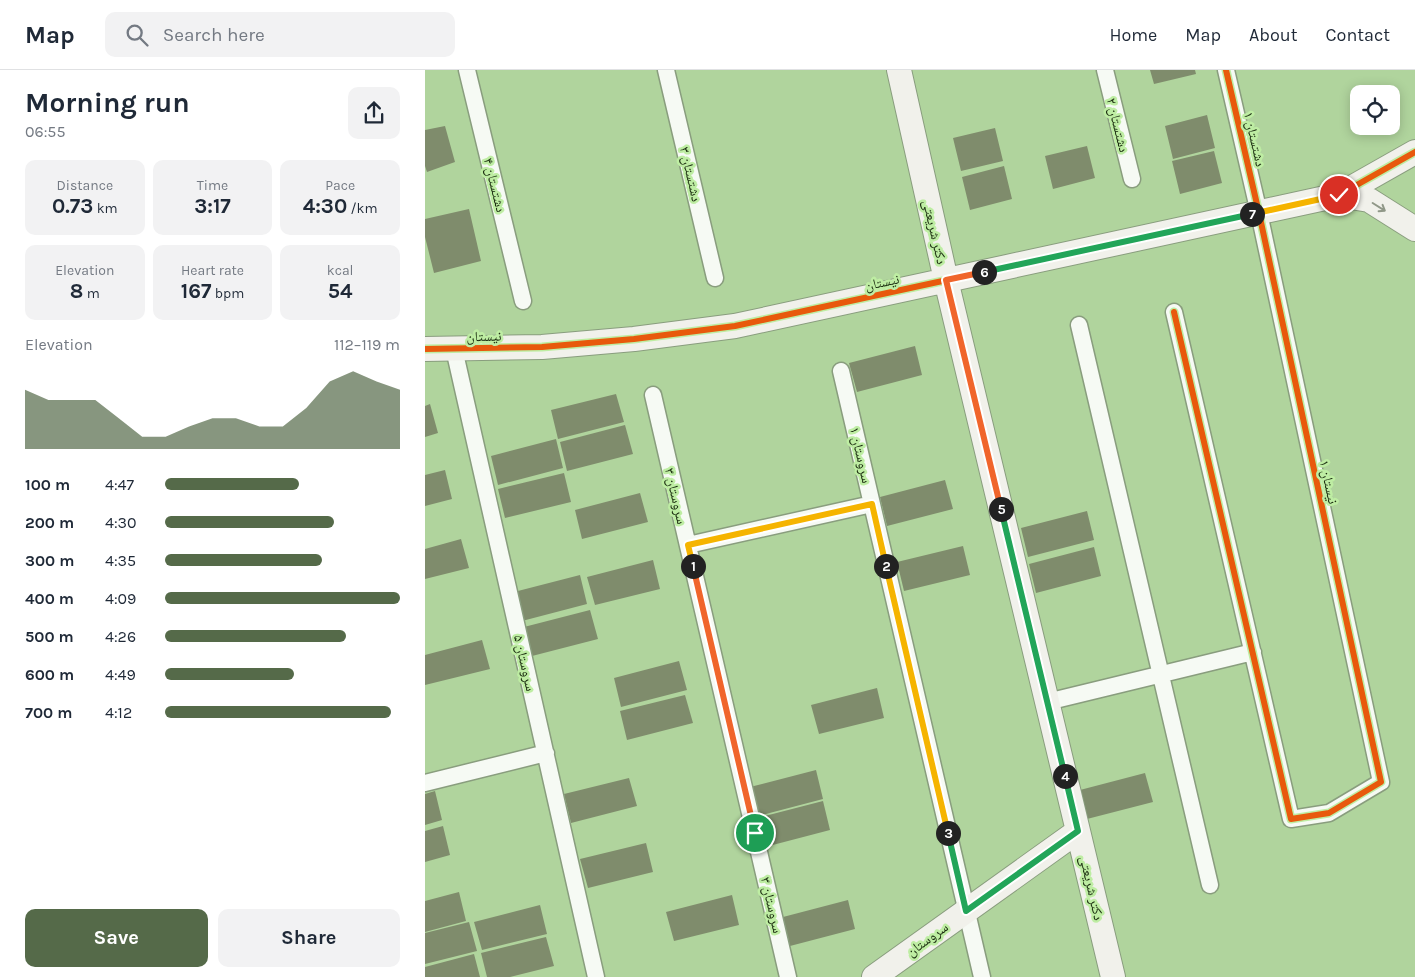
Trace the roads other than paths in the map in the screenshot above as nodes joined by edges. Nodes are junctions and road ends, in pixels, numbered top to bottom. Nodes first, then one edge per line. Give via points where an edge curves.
1 (467, 70) edge
2 (666, 70) edge
3 (899, 70) edge
4 (1105, 70) edge
5 (1226, 70) edge
6 (1415, 152) edge
7 (1132, 179) dead end
8 (1339, 195) junction
9 (1259, 213) junction
10 (1415, 229) edge
11 (715, 278) dead end
12 (946, 280) junction
13 (523, 301) dead end
14 (1174, 312) dead end
15 (1079, 325) dead end
16 (425, 349) edge
17 (454, 349) junction
18 (841, 371) dead end
19 (653, 395) dead end
20 (872, 504) junction
21 (688, 545) junction
22 (1253, 652) junction
23 (1161, 675) junction
24 (1047, 702) junction
25 (546, 753) junction
26 (425, 783) edge
27 (1078, 831) junction
28 (1210, 885) dead end
29 (966, 911) junction
30 (596, 977) edge
31 (789, 977) edge
32 (874, 977) edge
33 (982, 977) edge
34 (1113, 977) edge

1 - 13 street, دشتستان ۴
2 - 11 street, دشتستان ۳
3 - 12 street, دکتر شریعتی
4 - 7 street, دشتستان ۲
5 - 9 street, دشتستان ۱
6 - 8 street
8 - 9 street, نیستان
8 -> 10 street via 1369,200
9 - 12 street, نیستان
9 - 22 street, نیستان ۱ via 1381,782 1329,813 1291,820
12 - 17 street, نیستان via 735,326 542,347
12 - 24 street, دکتر شریعتی
14 - 22 street
15 - 23 street
16 - 17 street, نیستان
17 - 25 street, سروستان ۵
18 - 20 street, سروستان ۱
19 - 21 street, سروستان ۳
20 - 21 street
20 - 29 street, سروستان ۱
21 - 31 street, سروستان ۳
22 - 23 street
23 - 24 street
23 - 28 street
24 - 27 street, دکتر شریعتی
25 - 26 street
25 - 30 street, سروستان ۵
27 - 29 street, سروستان
27 - 34 street, دکتر شریعتی
29 - 32 street, سروستان
29 - 33 street, سروستان ۱

